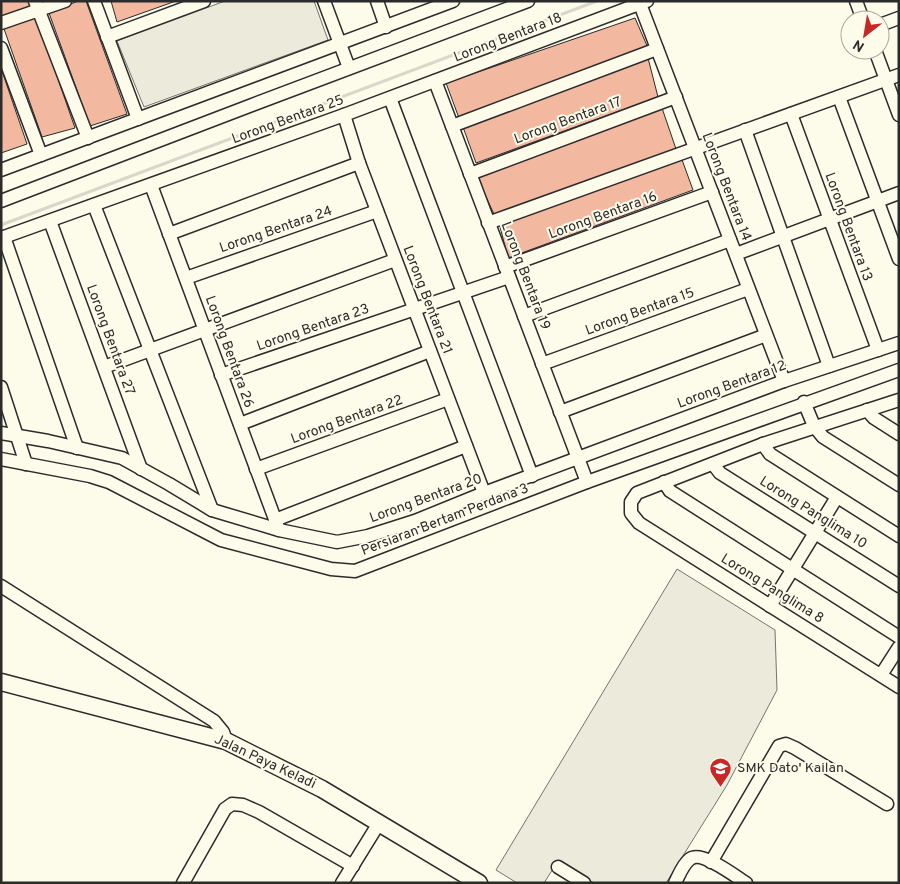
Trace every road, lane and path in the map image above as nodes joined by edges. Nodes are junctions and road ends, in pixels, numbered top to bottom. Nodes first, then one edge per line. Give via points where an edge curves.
1 (65, 1) edge
2 (94, 1) edge
3 (204, 1) edge
4 (324, 1) edge
5 (377, 1) edge
6 (453, 1) edge
7 (528, 1) edge
8 (644, 3) edge
9 (434, 5) edge
10 (36, 6) edge
11 (1, 23) edge
12 (386, 27) junction
13 (107, 37) junction
14 (340, 44) junction
15 (1, 48) edge
16 (657, 49) junction
17 (879, 60) edge
18 (349, 68) junction
19 (899, 75) edge
20 (886, 80) junction
21 (435, 82) junction
22 (676, 97) junction
23 (839, 97) junction
24 (390, 98) junction
25 (791, 114) junction
26 (344, 115) junction
27 (899, 115) edge
28 (138, 119) junction
29 (452, 126) junction
30 (745, 130) junction
31 (88, 138) junction
32 (695, 148) junction
33 (41, 155) junction
34 (358, 163) junction
35 (1, 170) edge
36 (470, 174) junction
37 (151, 185) junction
38 (712, 192) junction
39 (899, 193) edge
40 (1, 201) edge
41 (878, 201) junction
42 (94, 205) junction
43 (377, 211) junction
44 (829, 219) junction
45 (50, 221) junction
46 (488, 223) junction
47 (169, 234) junction
48 (784, 236) junction
49 (2, 238) edge
50 (730, 240) junction
51 (736, 254) junction
52 (899, 259) edge
53 (395, 260) junction
54 (507, 272) junction
55 (186, 278) junction
56 (748, 288) junction
57 (462, 293) junction
58 (414, 309) junction
59 (524, 316) junction
60 (205, 330) junction
61 (766, 335) junction
62 (899, 343) edge
63 (150, 350) junction
64 (878, 350) junction
65 (430, 351) junction
66 (542, 364) junction
67 (829, 366) junction
68 (104, 367) junction
69 (899, 370) edge
70 (221, 375) junction
71 (784, 381) junction
72 (1, 387) edge
73 (448, 399) junction
74 (899, 400) edge
75 (804, 402) junction
76 (867, 410) junction
77 (560, 412) junction
78 (240, 424) junction
79 (814, 426) junction
80 (1, 434) edge
81 (899, 434) edge
82 (18, 436) junction
83 (763, 444) junction
84 (466, 446) junction
85 (77, 448) junction
86 (1, 459) edge
87 (578, 459) junction
88 (26, 464) junction
89 (713, 464) junction
90 (142, 469) junction
91 (256, 469) junction
92 (532, 476) junction
93 (586, 482) junction
94 (664, 482) junction
95 (899, 485) edge
96 (484, 493) junction
97 (837, 497) junction
98 (212, 510) junction
99 (277, 525) junction
100 (815, 532) junction
101 (899, 536) edge
102 (792, 570) junction
103 (1, 586) edge
104 (899, 586) edge
105 (770, 606) junction
106 (899, 637) edge
107 (899, 647) edge
108 (881, 675) junction
109 (1, 682) edge
110 (899, 687) edge
111 (226, 741) junction
112 (887, 804) dead end
113 (379, 823) junction
114 (711, 862) junction
115 (353, 866) junction
116 (558, 867) dead end
117 (182, 883) edge
118 (342, 883) edge
119 (479, 883) edge
120 (584, 883) edge
121 (675, 883) edge
122 (746, 883) edge

1 - 10 street
2 - 13 street
3 - 13 street
4 - 14 street
5 - 12 street
6 - 9 street
7 - 18 street
8 - 16 street, Lorong Bentara 14
8 - 21 street, Lorong Bentara 18
9 - 12 street
10 - 11 street
10 - 31 street
12 - 14 street
13 - 28 street
14 - 18 street
14 - 28 street
15 - 33 street
16 - 22 street, Lorong Bentara 14
16 - 29 street
17 - 20 street
18 - 40 street
19 - 20 street
20 - 23 street
20 - 27 street
21 - 24 street, Lorong Bentara 25
21 - 29 street, Lorong Bentara 19
22 - 32 street, Lorong Bentara 14
22 - 36 street, Lorong Bentara 17
23 - 25 street
23 - 41 street
24 - 26 street, Lorong Bentara 25
24 - 57 street
25 - 30 street
25 - 44 street, Lorong Bentara 13
26 - 34 street, Lorong Bentara 21
26 - 37 street, Lorong Bentara 25
28 - 31 street
29 - 36 street, Lorong Bentara 19
30 - 32 street
30 - 48 street
31 - 33 street
32 - 38 street, Lorong Bentara 14
32 - 46 street
33 - 35 street
34 - 43 street, Lorong Bentara 21
34 - 47 street
36 - 46 street, Lorong Bentara 19
37 - 42 street, Lorong Bentara 25
37 - 47 street, Lorong Bentara 26
38 - 50 street, Lorong Bentara 14
38 - 54 street, Lorong Bentara 16
39 - 41 street
41 - 44 street
41 - 52 street
42 - 45 street, Lorong Bentara 25
42 - 63 street
43 - 53 street, Lorong Bentara 21
43 - 55 street, Lorong Bentara 24
44 - 48 street
44 - 64 street, Lorong Bentara 13
45 - 49 street, Lorong Bentara 25
45 - 68 street, Lorong Bentara 27
46 - 54 street, Lorong Bentara 19
47 - 55 street, Lorong Bentara 26
48 - 51 street
48 - 67 street
49 - 85 street
50 - 51 street, Lorong Bentara 14
50 - 59 street
51 - 56 street, Lorong Bentara 14
53 - 58 street, Lorong Bentara 21
53 - 60 street
54 - 57 street, Lorong Bentara 16
54 - 59 street, Lorong Bentara 19
55 - 60 street, Lorong Bentara 26
56 - 61 street, Lorong Bentara 14
56 - 66 street, Lorong Bentara 15
57 - 58 street, Lorong Bentara 23
57 - 92 street
58 - 65 street, Lorong Bentara 21
58 - 70 street, Lorong Bentara 23
59 - 66 street, Lorong Bentara 19
60 - 63 street
60 - 70 street, Lorong Bentara 26
61 - 71 street, Lorong Bentara 14
61 - 77 street
62 - 64 street, Lorong Bentara 12
63 - 68 street
63 - 98 street
64 - 67 street, Lorong Bentara 12
65 - 73 street, Lorong Bentara 21
65 - 78 street
66 - 77 street, Lorong Bentara 19
67 - 71 street, Lorong Bentara 12
68 - 90 street, Lorong Bentara 27
69 - 75 street, Persiaran Bertam Perdana 3
70 - 78 street, Lorong Bentara 26
71 - 87 street, Lorong Bentara 12
72 - 82 street
73 - 84 street, Lorong Bentara 21
73 - 91 street, Lorong Bentara 22
74 - 76 street
75 - 79 street
75 - 93 street, Persiaran Bertam Perdana 3
76 - 79 street
76 - 81 street
77 - 87 street, Lorong Bentara 19
78 - 91 street, Lorong Bentara 26
79 - 83 street
79 - 95 street via 823,437
80 - 82 street, Lorong Bentara 20
82 - 85 street, Lorong Bentara 20
82 - 88 street
83 - 89 street
83 - 97 street via 770,454
84 - 96 street, Lorong Bentara 21
84 - 99 street
85 - 90 street, Lorong Bentara 20 via 122,458
86 - 88 street, Persiaran Bertam Perdana 3
87 - 92 street, Lorong Bentara 20
87 - 93 street, Lorong Bentara 19
88 - 93 street, Persiaran Bertam Perdana 3 via 109,482 221,540 344,571 368,567
89 - 94 street
89 - 100 street, Lorong Panglima 10 via 720,473
90 - 98 street, Lorong Bentara 20
91 - 99 street, Lorong Bentara 26
92 - 96 street, Lorong Bentara 20
94 - 102 street via 670,491
94 - 105 street, Lorong Panglima 8 via 637,493 631,502 631,513 639,523
96 - 99 street, Lorong Bentara 20 via 415,522 337,542
97 - 100 street
97 - 101 street
98 - 99 street, Lorong Bentara 20
100 - 102 street
100 - 104 street, Lorong Panglima 10
102 - 105 street
102 - 106 street
103 - 111 street via 214,721
105 - 108 street, Lorong Panglima 8
107 - 108 street
108 - 110 street, Lorong Panglima 8
109 - 111 main road, Jalan Paya Keladi
111 - 113 main road, Jalan Paya Keladi via 322,789
112 - 114 street via 795,748 786,744 779,746
113 - 115 street
113 - 119 main road, Jalan Paya Keladi
114 - 121 street via 692,857
114 - 122 street
115 - 117 street via 243,804 232,804 225,809
115 - 118 street
116 - 120 street

